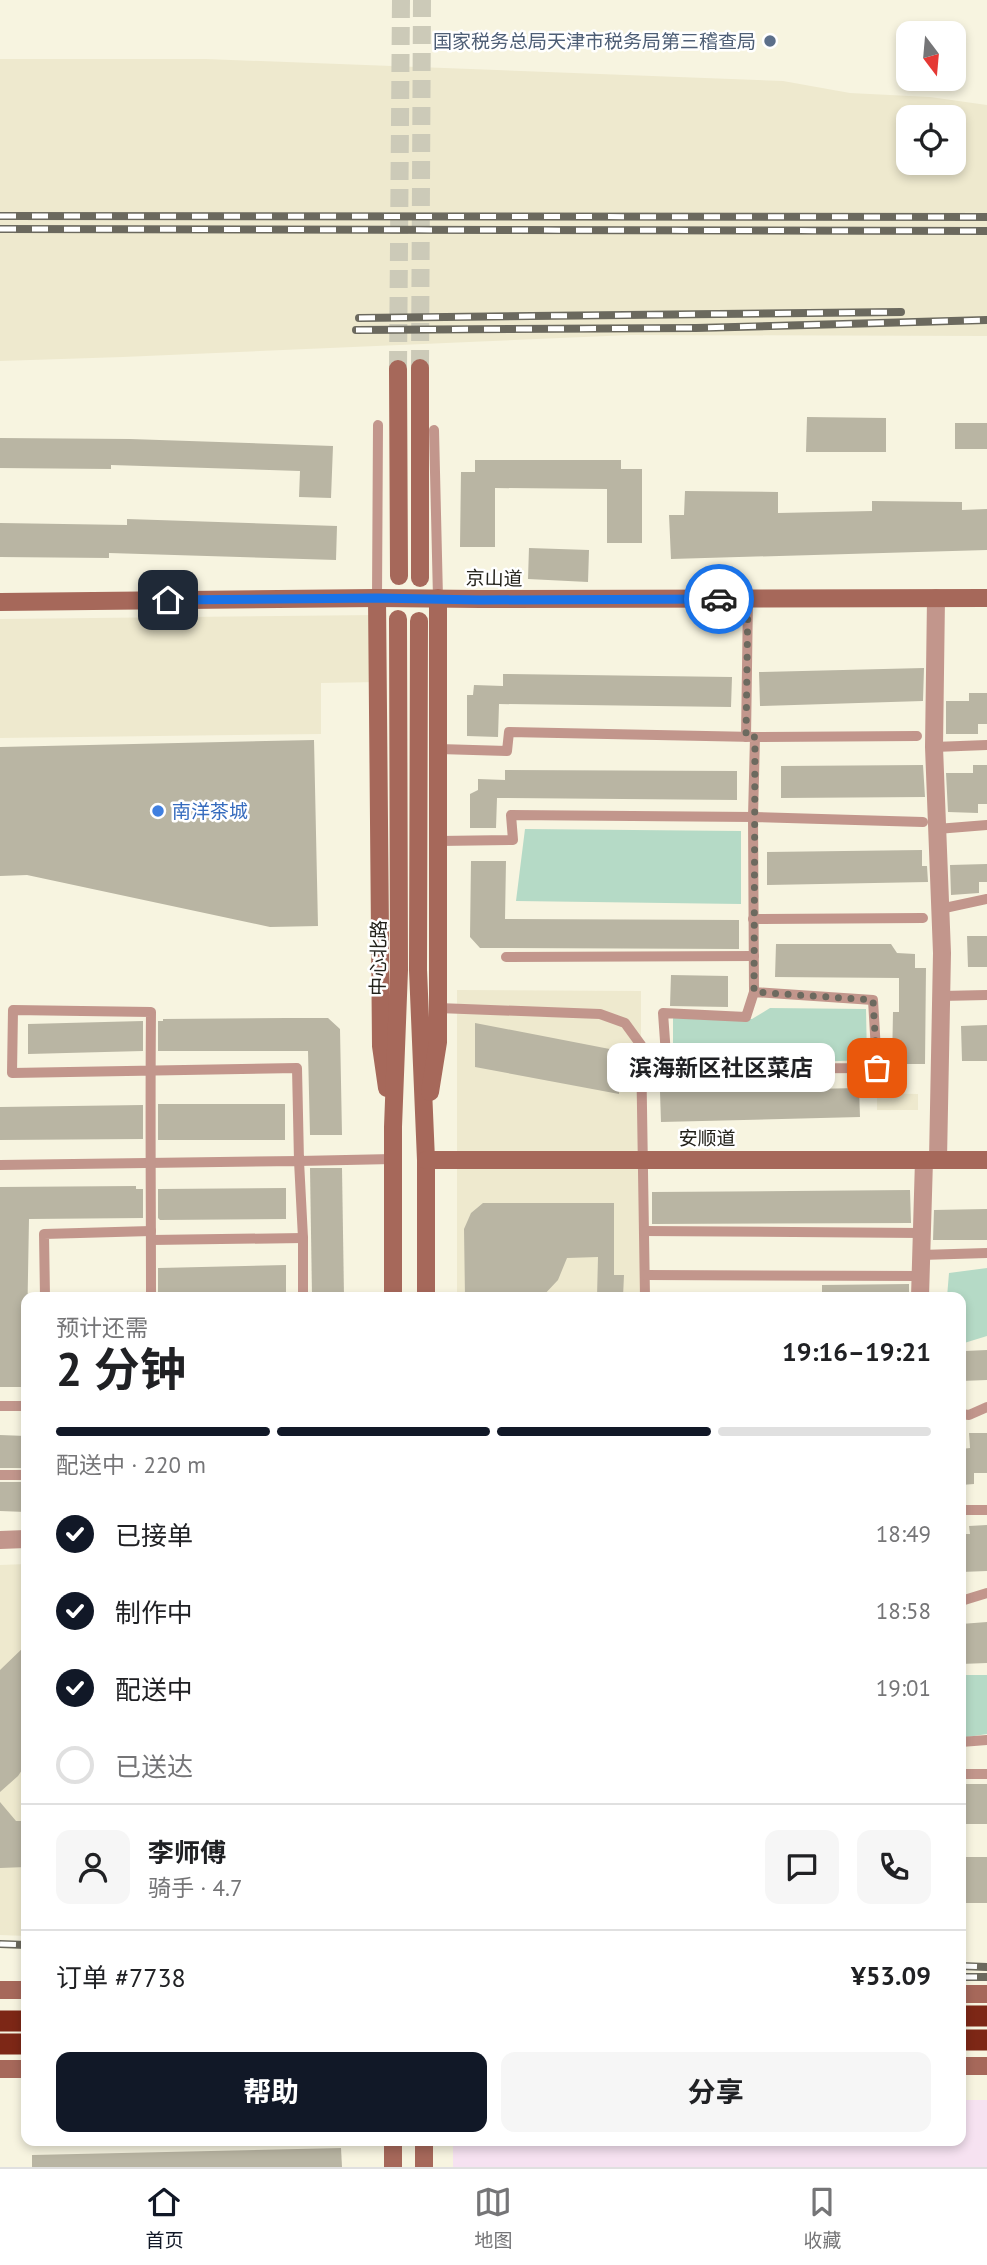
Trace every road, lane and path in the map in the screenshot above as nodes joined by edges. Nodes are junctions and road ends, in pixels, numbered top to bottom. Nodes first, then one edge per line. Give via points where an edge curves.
1 (420, 368) tunnel mouth
2 (398, 369) tunnel mouth
3 (378, 425) dead end
4 (434, 430) dead end
5 (399, 576) dead end
6 (420, 578) dead end
7 (377, 598) junction
8 (438, 598) junction
9 (748, 598) junction
10 (936, 598) junction
11 (987, 598) edge
12 (0, 602) edge
13 (398, 619) dead end
14 (419, 621) dead end
15 (916, 736) dead end
16 (750, 737) junction
17 (987, 745) edge
18 (934, 747) junction
19 (439, 749) junction
20 (753, 817) junction
21 (930, 825) junction
22 (987, 825) edge
23 (439, 841) junction
24 (987, 900) edge
25 (940, 909) junction
26 (923, 918) dead end
27 (753, 919) junction
28 (754, 956) junction
29 (506, 957) dead end
30 (754, 992) junction
31 (987, 995) edge
32 (941, 996) junction
33 (438, 1008) junction
34 (150, 1070) junction
35 (393, 1126) junction
36 (424, 1126) junction
37 (643, 1158) junction
38 (393, 1159) junction
39 (426, 1160) junction
40 (931, 1160) junction
41 (987, 1160) edge
42 (299, 1161) junction
43 (151, 1164) junction
44 (0, 1166) edge
45 (644, 1231) junction
46 (921, 1233) junction
47 (151, 1236) junction
48 (303, 1238) junction
49 (987, 1253) edge
50 (921, 1255) junction
51 (645, 1275) junction
52 (920, 1276) junction
53 (46, 1292) edge
54 (151, 1292) edge
55 (303, 1292) edge
56 (393, 1292) edge
57 (426, 1292) edge
58 (645, 1292) edge
59 (920, 1292) edge
60 (0, 1406) edge
61 (21, 1406) edge
62 (987, 1407) edge
63 (966, 1415) edge
64 (0, 1475) edge
65 (21, 1475) edge
66 (966, 1510) edge
67 (987, 1510) edge
68 (21, 1539) edge
69 (0, 1540) edge
70 (987, 1593) edge
71 (966, 1599) edge
72 (987, 1740) edge
73 (966, 1742) edge
74 (966, 1774) edge
75 (987, 1774) edge
76 (0, 1990) edge
77 (21, 1990) edge
78 (966, 1994) edge
79 (987, 1994) edge
80 (966, 2016) edge
81 (987, 2016) edge
82 (0, 2021) edge
83 (21, 2021) edge
84 (966, 2040) edge
85 (987, 2040) edge
86 (0, 2044) edge
87 (21, 2044) edge
88 (966, 2066) edge
89 (987, 2066) edge
90 (0, 2069) edge
91 (21, 2069) edge
92 (393, 2146) edge
93 (424, 2146) edge
94 (393, 2167) edge
95 (424, 2167) edge

1 - 6 street
2 - 5 street
3 - 7 lane
4 - 8 lane
7 - 8 street, 京山道
7 - 12 street, 京山道
7 - 35 street via 381,1046
8 - 9 street, 京山道
8 - 19 street
9 - 10 street, 京山道
9 - 16 lane
10 - 11 street, 京山道
10 - 18 street
13 - 35 street, 中心北路 via 400,970
14 - 36 street, 中心北路 via 418,970
15 - 16 lane
16 - 19 lane via 509,732 507,751
16 - 20 lane
17 - 18 lane
18 - 21 street
19 - 23 street
20 - 21 lane
20 - 23 lane via 511,815 513,840
20 - 27 lane
21 - 22 lane
21 - 25 street
23 - 33 street
24 - 25 lane
25 - 32 street
26 - 27 lane
27 - 28 lane
28 - 29 lane
28 - 30 lane
30 - 30 lane via 873,1000 877,1068 667,1069 663,1013 746,1017
31 - 32 lane
32 - 40 street
33 - 36 street via 438,1042
33 - 37 lane via 600,1014 625,1023 641,1045
34 - 34 lane via 12,1073 13,1010 151,1012
34 - 42 lane via 296,1068
34 - 43 lane
35 - 38 street, 中心北路
36 - 39 street, 中心北路
37 - 39 street, 安顺道
37 - 40 street, 安顺道
37 - 45 lane
38 - 42 lane
38 - 56 street, 中心北路
39 - 57 street, 中心北路
40 - 41 street, 安顺道
40 - 46 street
42 - 43 lane
42 - 48 lane
43 - 44 lane
43 - 47 lane
45 - 46 lane
45 - 51 lane
46 - 50 street
47 - 48 lane
47 - 53 lane via 44,1234
47 - 54 lane
48 - 55 lane
49 - 50 lane
50 - 52 street
51 - 52 lane
51 - 58 lane
52 - 59 street
60 - 61 lane
62 - 63 lane
64 - 65 lane
66 - 67 lane
68 - 69 street
70 - 71 lane
72 - 73 lane
74 - 75 lane
76 - 77 street
78 - 79 street
80 - 81 highway
82 - 83 highway
84 - 85 highway
86 - 87 highway
88 - 89 street
90 - 91 street
92 - 94 street
93 - 95 street

